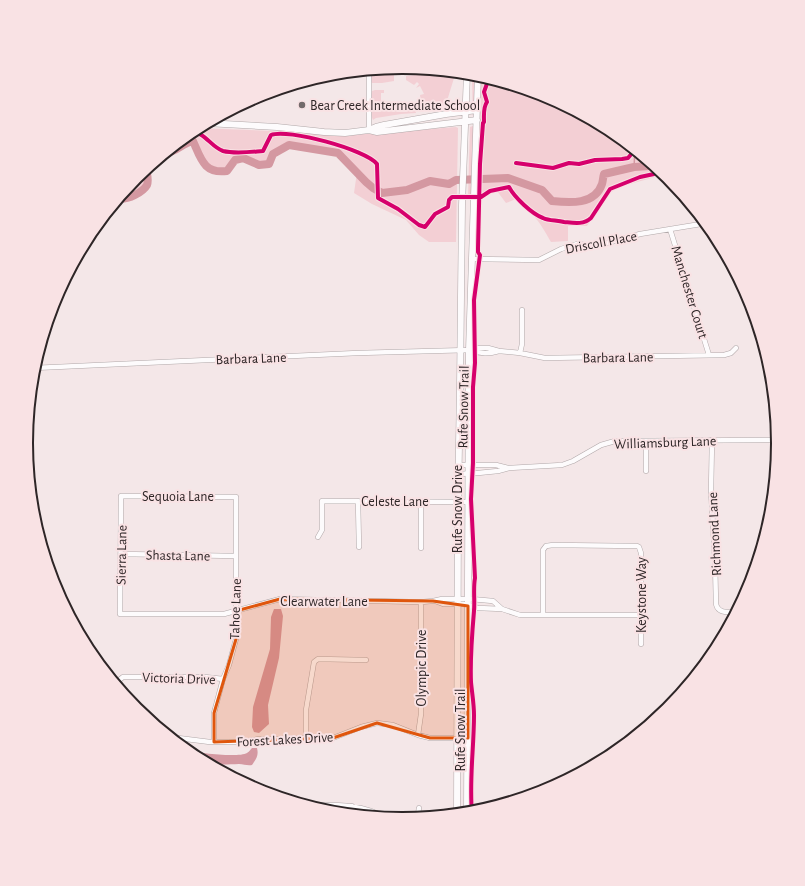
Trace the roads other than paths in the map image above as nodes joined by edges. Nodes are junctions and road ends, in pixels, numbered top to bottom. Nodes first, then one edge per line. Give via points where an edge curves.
1 (368, 75) edge
2 (467, 80) edge
3 (478, 82) edge
4 (477, 110) junction
5 (466, 111) junction
6 (476, 120) junction
7 (465, 121) junction
8 (217, 124) edge
9 (369, 130) junction
10 (700, 224) edge
11 (670, 229) junction
12 (472, 259) junction
13 (522, 310) dead end
14 (736, 348) dead end
15 (469, 350) junction
16 (460, 351) junction
17 (520, 353) junction
18 (709, 355) junction
19 (41, 368) edge
20 (712, 440) junction
21 (772, 440) edge
22 (646, 441) junction
23 (459, 465) junction
24 (468, 465) junction
25 (509, 468) junction
26 (646, 471) dead end
27 (458, 474) junction
28 (468, 474) junction
29 (121, 496) joint
30 (236, 497) joint
31 (358, 501) junction
32 (421, 501) junction
33 (458, 502) junction
34 (468, 502) junction
35 (318, 537) dead end
36 (359, 548) dead end
37 (421, 548) dead end
38 (121, 554) junction
39 (236, 556) junction
40 (463, 601) junction
41 (421, 602) junction
42 (502, 609) junction
43 (236, 611) junction
44 (731, 612) edge
45 (120, 614) joint
46 (542, 615) junction
47 (641, 615) junction
48 (641, 644) dead end
49 (366, 660) dead end
50 (119, 680) edge
51 (223, 680) junction
52 (418, 735) junction
53 (181, 738) edge
54 (306, 738) junction
55 (457, 738) junction
56 (468, 738) junction
57 (214, 742) junction
58 (334, 806) edge
59 (352, 806) joint
60 (467, 806) edge
61 (419, 808) dead end
62 (458, 808) edge
63 (375, 812) edge
64 (418, 812) edge

1 - 9 street
2 - 5 main road, Rufe Snow Drive
3 - 4 main road, Rufe Snow Drive
4 - 5 main road
4 - 6 main road, Rufe Snow Drive
5 - 7 main road, Rufe Snow Drive
5 - 9 main road via 384,125
6 - 7 main road
6 - 12 main road, Rufe Snow Drive
7 - 9 main road via 377,132
7 - 16 main road, Rufe Snow Drive
8 - 9 main road via 345,133
10 - 11 street, Driscoll Place
11 - 12 street, Driscoll Place via 596,246 577,244 540,260
11 - 18 street, Manchester Court
12 - 15 main road, Rufe Snow Drive
13 - 17 street
14 - 18 street, Barbara Lane via 724,355
15 - 16 street, Barbara Lane
15 - 17 street, Barbara Lane via 488,348
15 - 24 main road, Rufe Snow Drive
16 - 19 street, Barbara Lane
16 - 23 main road, Rufe Snow Drive
17 - 18 street, Barbara Lane via 545,358
20 - 21 street, Williamsburg Lane
20 - 22 street, Williamsburg Lane
20 - 44 street, Richmond Lane via 711,492 716,604 722,611
22 - 25 street, Williamsburg Lane via 615,441 601,445 562,465
22 - 26 street
23 - 24 street, Williamsburg Lane
23 - 27 main road, Rufe Snow Drive
24 - 25 street, Williamsburg Lane via 496,465
24 - 28 main road, Rufe Snow Drive
25 - 28 street, Williamsburg Lane
27 - 28 street, Williamsburg Lane
27 - 33 main road, Rufe Snow Drive
28 - 34 main road, Rufe Snow Drive
29 - 30 street, Sequoia Lane
29 - 38 street, Sierra Lane
30 - 39 street, Tahoe Lane
31 - 32 street, Celeste Lane
31 - 35 street, Celeste Lane via 322,501 322,530
31 - 36 street
32 - 33 street, Celeste Lane
32 - 37 street
33 - 34 street, Celeste Lane
33 - 40 main road, Rufe Snow Drive
34 - 40 main road, Rufe Snow Drive
38 - 39 street, Shasta Lane
38 - 45 street, Sierra Lane
39 - 43 street, Tahoe Lane
40 - 41 street, Clearwater Lane via 442,598
40 - 42 street via 478,608
40 - 42 street via 494,601
40 - 55 main road, Rufe Snow Drive
40 - 56 main road, Rufe Snow Drive
41 - 43 street, Clearwater Lane via 280,599
41 - 52 street, Olympic Drive via 421,714
42 - 46 street via 516,614
43 - 45 street, Clearwater Lane via 224,614
43 - 51 street, Tahoe Lane via 236,639
46 - 47 street
46 - 47 street, Keystone Way via 542,554 544,548 553,545 639,547
47 - 48 street, Keystone Way
49 - 54 street via 318,659 314,662 306,710
50 - 51 street, Victoria Drive via 123,677 205,677
51 - 57 street, Tahoe Lane via 214,713
52 - 54 street, Forest Lakes Drive via 393,725 377,723 333,738
52 - 55 street, Forest Lakes Drive via 438,739
53 - 57 street, Forest Lakes Drive
54 - 57 street, Forest Lakes Drive
55 - 56 street, Forest Lakes Drive
55 - 62 main road, Rufe Snow Drive
56 - 60 main road, Rufe Snow Drive
58 - 59 street
59 - 63 street
61 - 64 street

